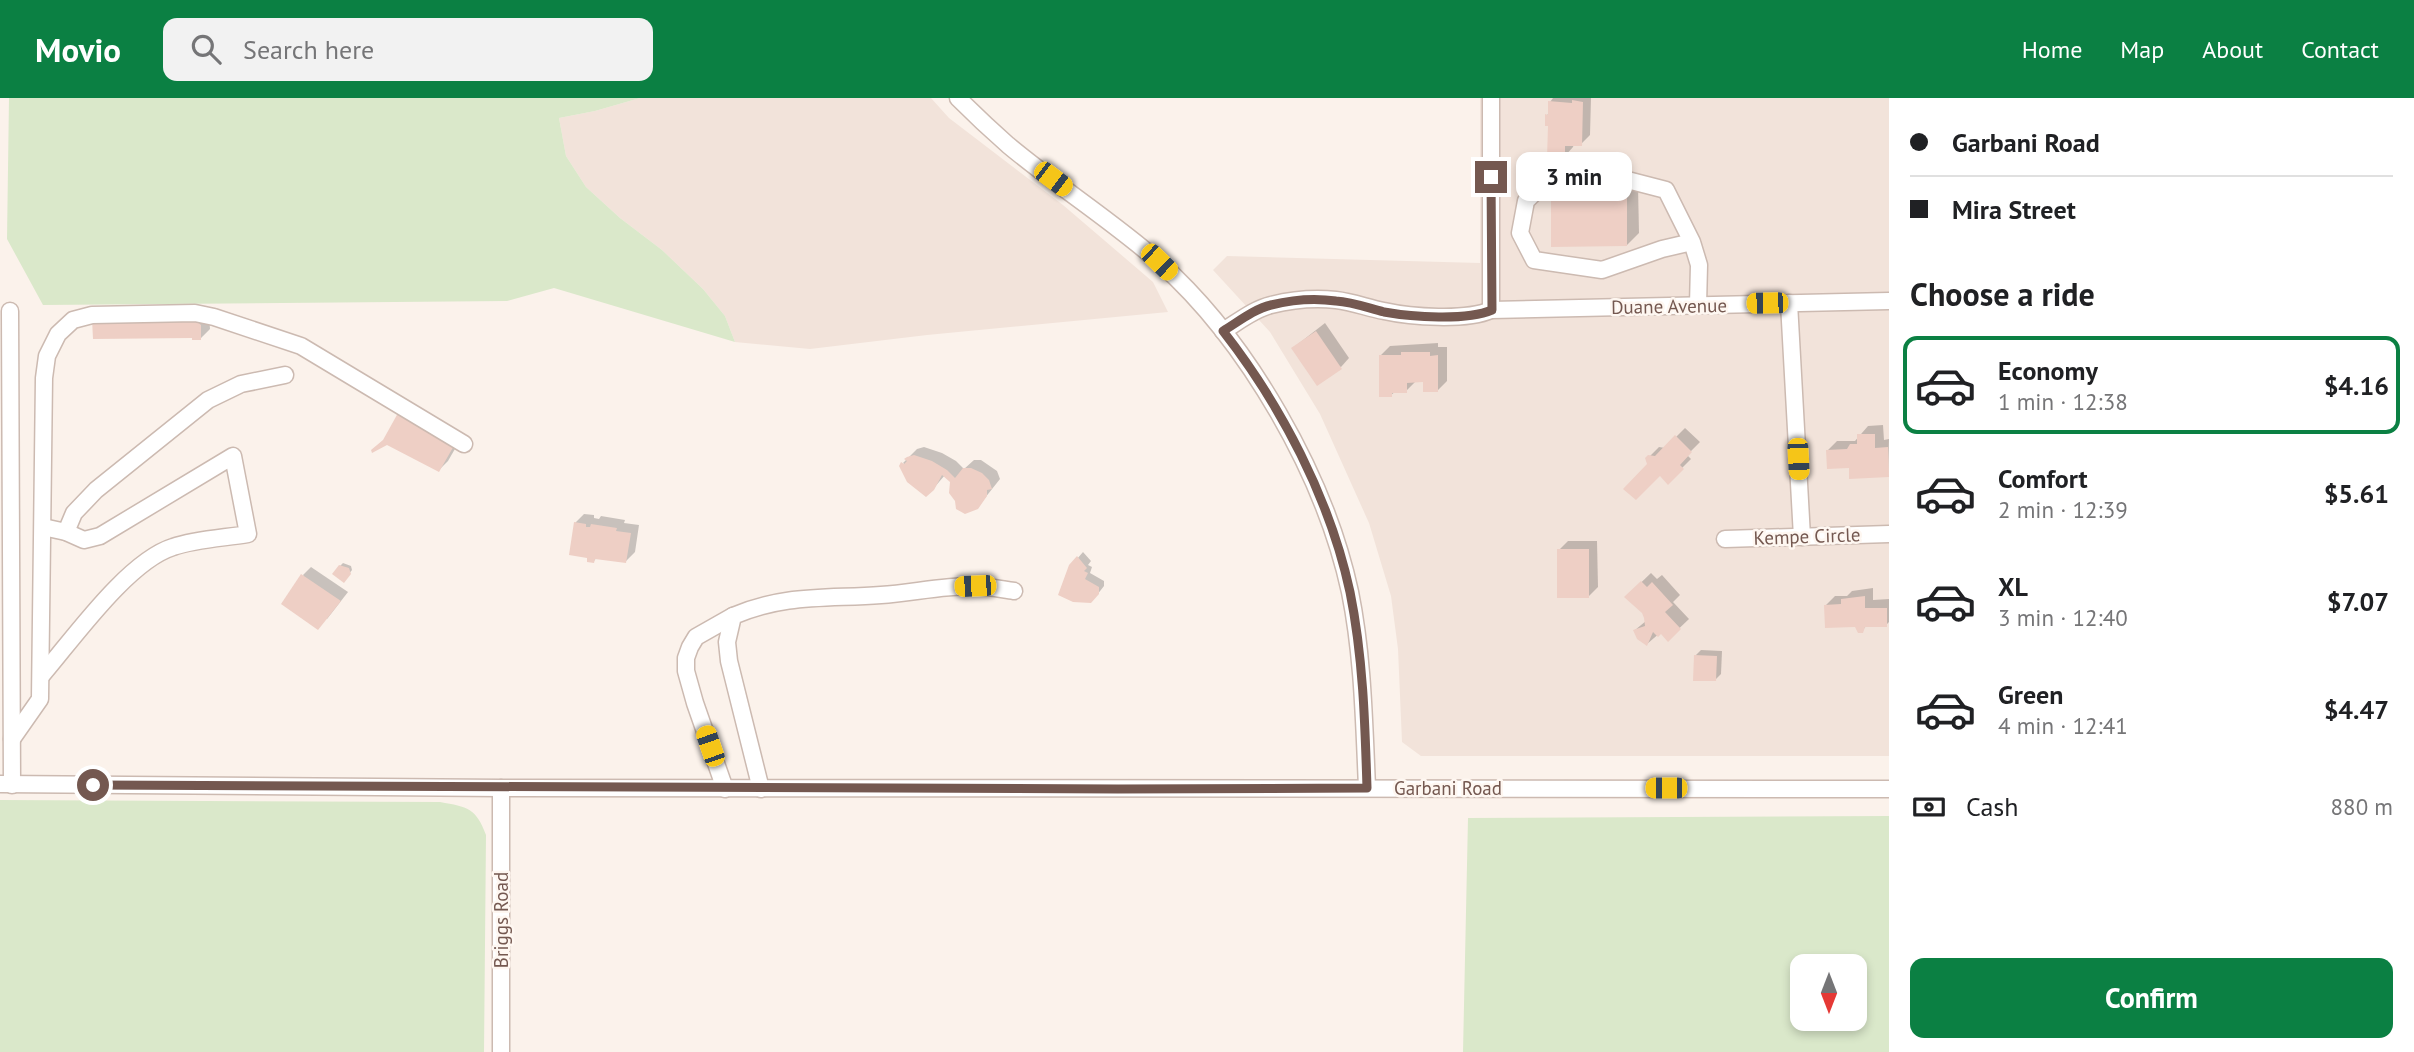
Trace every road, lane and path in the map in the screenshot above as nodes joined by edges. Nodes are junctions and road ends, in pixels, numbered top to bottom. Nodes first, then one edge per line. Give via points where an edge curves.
1 (958, 98) edge
2 (1490, 98) edge
3 (1692, 242) junction
4 (1889, 300) edge
5 (1789, 303) junction
6 (1698, 305) junction
7 (1492, 310) junction
8 (10, 311) dead end
9 (1223, 331) junction
10 (285, 375) dead end
11 (464, 444) dead end
12 (43, 527) junction
13 (66, 532) junction
14 (1889, 534) edge
15 (1802, 537) junction
16 (1725, 539) dead end
17 (1014, 591) dead end
18 (733, 616) junction
19 (41, 675) junction
20 (12, 739) junction
21 (6, 785) edge
22 (501, 788) junction
23 (1367, 788) junction
24 (725, 789) junction
25 (761, 789) junction
26 (1889, 789) edge
27 (501, 1052) edge

1 - 9 street via 1009,145 1159,262
2 - 7 street
3 - 3 street via 1602,270 1534,260 1520,233 1526,201 1549,178 1608,175 1666,190
3 - 6 street via 1699,265
4 - 5 street, Duane Avenue
5 - 6 street, Duane Avenue
5 - 15 street
6 - 7 street, Duane Avenue
7 - 9 street, Duane Avenue via 1448,317 1384,312 1333,300 1302,301 1269,305
8 - 20 street
9 - 23 street via 1244,357 1304,462 1329,524 1350,591 1364,709
10 - 13 street via 241,384 208,400 96,490 74,513
11 - 12 street via 301,346 195,313 92,315 73,320 58,334 47,356 42,405
12 - 13 street
12 - 19 street
13 - 19 street via 84,540 100,536 233,456 248,534 172,547 139,564
14 - 15 street, Kempe Circle
15 - 16 street, Kempe Circle
17 - 18 street via 956,586 782,600
18 - 24 street via 696,637 686,658 695,703
18 - 25 street via 727,642 729,662
19 - 20 street via 40,699
20 - 21 street
21 - 22 street, Garbani Road
22 - 24 street, Garbani Road
22 - 27 street, Briggs Road
23 - 25 street, Garbani Road
23 - 26 street, Garbani Road
24 - 25 street, Garbani Road

